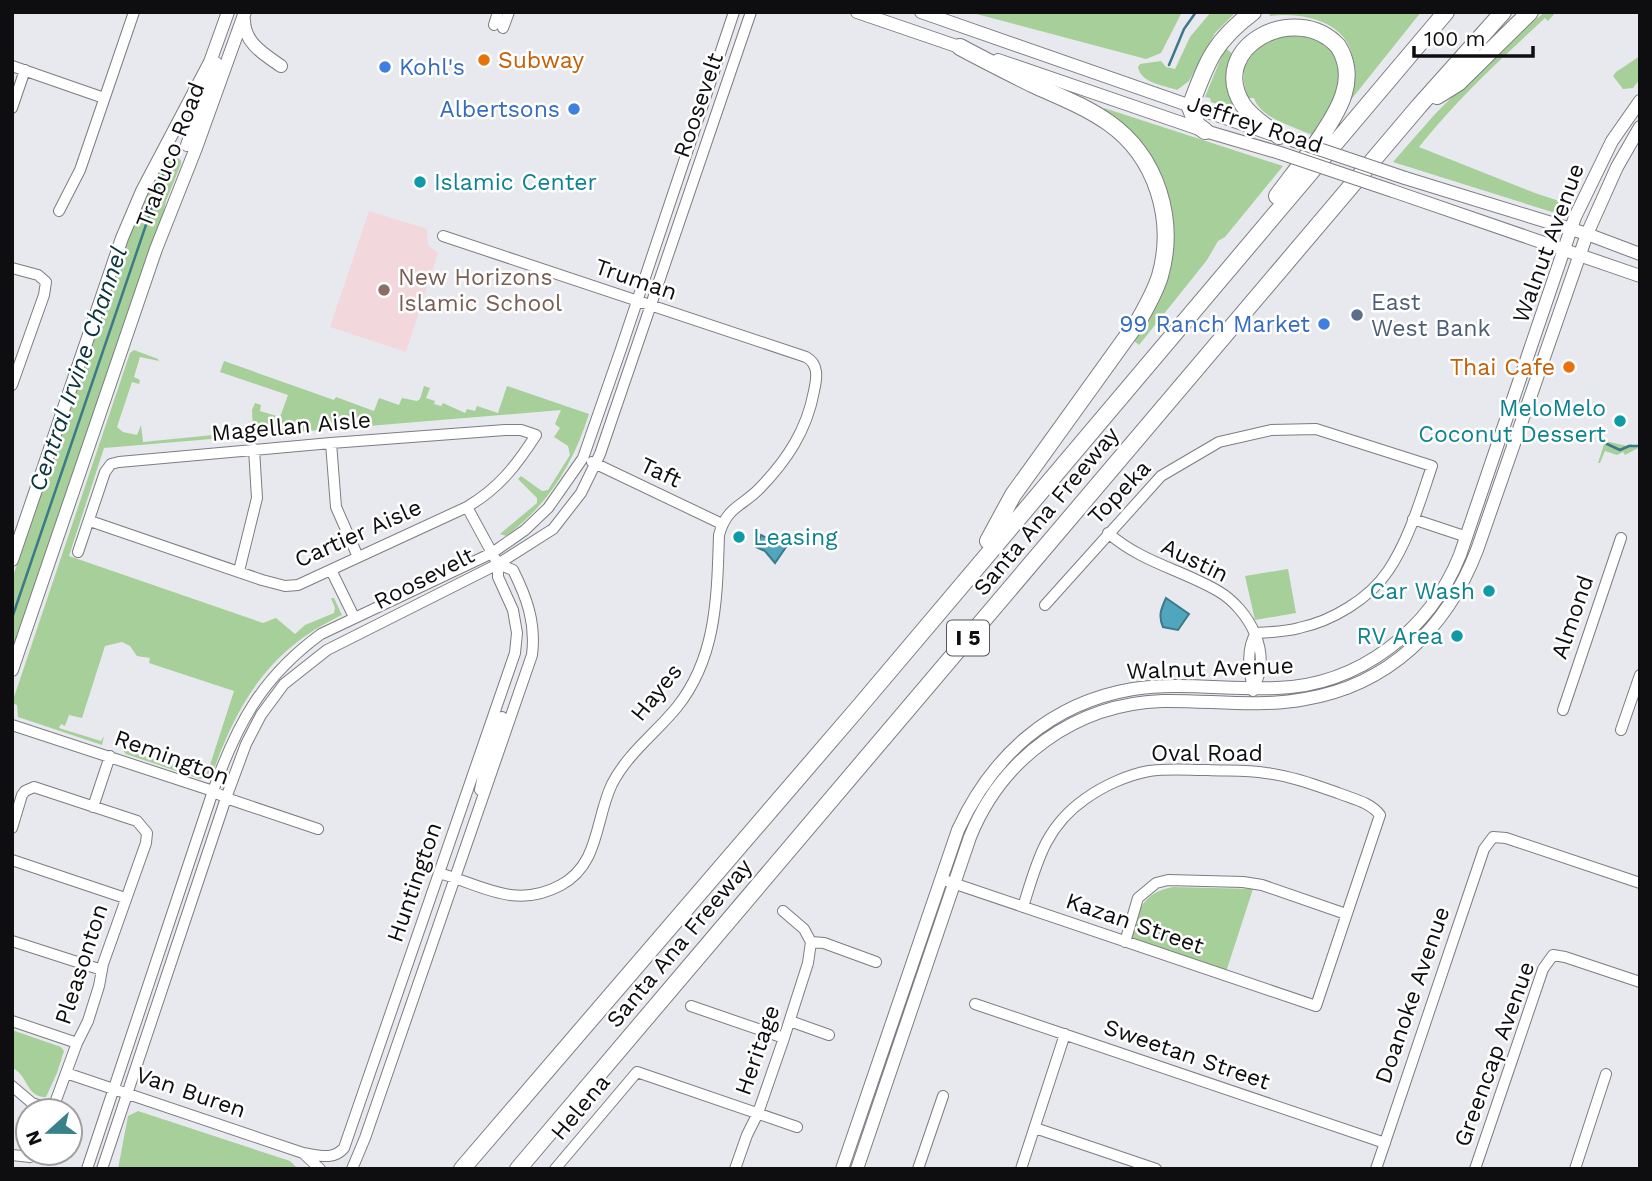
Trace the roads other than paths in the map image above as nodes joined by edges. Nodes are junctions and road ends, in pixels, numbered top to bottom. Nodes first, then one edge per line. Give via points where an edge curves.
1 (134, 12) edge
2 (228, 12) edge
3 (498, 12) edge
4 (509, 12) edge
5 (734, 12) edge
6 (751, 12) edge
7 (857, 12) edge
8 (921, 12) edge
9 (1253, 12) edge
10 (1446, 12) edge
11 (1503, 12) edge
12 (1530, 12) edge
13 (244, 14) edge
14 (216, 47) junction
15 (960, 47) junction
16 (12, 66) edge
17 (281, 66) dead end
18 (25, 70) junction
19 (104, 98) junction
20 (1640, 101) edge
21 (1419, 106) junction
22 (1191, 107) junction
23 (12, 108) edge
24 (1640, 127) edge
25 (1205, 131) junction
26 (169, 138) junction
27 (1286, 138) junction
28 (191, 147) junction
29 (688, 148) junction
30 (704, 154) junction
31 (59, 211) dead end
32 (1571, 229) junction
33 (1587, 234) junction
34 (443, 236) dead end
35 (1565, 249) junction
36 (1580, 254) junction
37 (1640, 254) edge
38 (12, 268) edge
39 (1222, 275) junction
40 (1640, 276) edge
41 (638, 301) junction
42 (650, 306) junction
43 (15, 368) edge
44 (12, 385) edge
45 (536, 435) joint
46 (331, 443) junction
47 (254, 449) junction
48 (583, 458) junction
49 (596, 464) junction
50 (467, 508) junction
51 (1413, 519) junction
52 (90, 521) junction
53 (722, 524) junction
54 (1108, 533) junction
55 (1467, 537) junction
56 (1621, 538) dead end
57 (78, 552) dead end
58 (492, 553) junction
59 (358, 557) junction
60 (12, 560) edge
61 (498, 564) junction
62 (331, 570) junction
63 (239, 571) junction
64 (971, 573) junction
65 (1045, 605) dead end
66 (354, 617) junction
67 (1256, 633) junction
68 (12, 670) edge
69 (1640, 675) edge
70 (1253, 688) junction
71 (1115, 693) junction
72 (1252, 702) junction
73 (1117, 707) junction
74 (1563, 710) dead end
75 (502, 717) junction
76 (12, 725) edge
77 (1621, 730) dead end
78 (110, 756) junction
79 (213, 791) junction
80 (226, 798) junction
81 (93, 807) junction
82 (12, 828) edge
83 (318, 830) dead end
84 (12, 860) edge
85 (439, 873) junction
86 (455, 878) junction
87 (941, 879) junction
88 (954, 883) junction
89 (1640, 883) edge
90 (125, 898) junction
91 (1023, 907) junction
92 (783, 911) dead end
93 (1346, 914) junction
94 (12, 941) edge
95 (811, 942) junction
96 (1125, 942) junction
97 (876, 962) dead end
98 (102, 970) junction
99 (1640, 982) edge
100 (975, 1004) dead end
101 (691, 1006) dead end
102 (12, 1021) edge
103 (789, 1021) junction
104 (1065, 1034) junction
105 (829, 1035) dead end
106 (784, 1038) junction
107 (76, 1043) junction
108 (66, 1073) junction
109 (1606, 1074) dead end
110 (114, 1089) junction
111 (128, 1093) junction
112 (943, 1096) dead end
113 (57, 1097) edge
114 (758, 1113) junction
115 (797, 1127) dead end
116 (1035, 1128) junction
117 (1385, 1143) junction
118 (303, 1153) junction
119 (87, 1169) edge
120 (102, 1169) edge
121 (320, 1169) edge
122 (352, 1169) edge
123 (463, 1169) edge
124 (517, 1169) edge
125 (555, 1169) edge
126 (735, 1169) edge
127 (842, 1169) edge
128 (857, 1169) edge
129 (918, 1169) edge
130 (1021, 1169) edge
131 (1156, 1169) edge
132 (1376, 1169) edge
133 (1475, 1169) edge
134 (1574, 1169) edge

1 - 19 street
2 - 14 main road, Trabuco Road
3 - 4 street via 498,27
5 - 29 street, Roosevelt
6 - 30 street, Roosevelt
7 - 15 main road, Jeffrey Road
8 - 22 main road, Jeffrey Road
9 - 22 highway via 1219,42
10 - 39 highway, Santa Ana Freeway / I 5
11 - 21 highway, Santa Ana Freeway / I 5
12 - 21 highway via 1458,83
13 - 17 main road via 247,36
13 - 28 main road, Trabuco Road
14 - 26 main road, Trabuco Road
14 - 28 main road via 216,63
15 - 25 main road, Jeffrey Road
15 - 64 highway via 1079,105 1118,130 1154,178 1166,231 1160,276 1139,320 1013,495
16 - 18 street
18 - 19 street
18 - 23 street
19 - 31 street via 76,180
20 - 32 main road, Walnut Avenue via 1603,157
21 - 124 highway, Santa Ana Freeway / I 5
22 - 25 highway via 1197,125
22 - 27 main road, Jeffrey Road
24 - 33 main road, Walnut Avenue via 1612,175
25 - 35 main road, Jeffrey Road, bridge
26 - 28 main road
26 - 60 main road, Trabuco Road via 122,238
27 - 32 main road, Jeffrey Road, bridge
27 - 39 highway via 1243,105 1236,71 1241,52 1257,32 1279,22 1302,22 1329,35 1341,52 1347,76 1344,93 1332,118
28 - 68 main road, Trabuco Road
29 - 30 street
29 - 41 street, Roosevelt
30 - 42 street, Roosevelt
32 - 33 main road, Jeffrey Road
32 - 35 main road, Walnut Avenue
33 - 36 main road, Walnut Avenue
33 - 37 main road, Jeffrey Road
34 - 41 street, Truman
35 - 36 main road, Jeffrey Road
35 - 55 main road, Walnut Avenue
36 - 40 main road, Jeffrey Road
36 - 72 main road, Walnut Avenue via 1477,550 1452,603 1416,645 1368,678 1317,697
38 - 43 street via 46,282
39 - 64 highway, Santa Ana Freeway / I 5
41 - 42 street, Truman
41 - 48 street, Roosevelt
42 - 49 street, Roosevelt
42 - 53 street, Truman via 806,357 814,364 812,405 797,442 758,490 735,506
43 - 44 street
45 - 46 street, Magellan Aisle via 513,430
45 - 50 street, Cartier Aisle via 513,470
46 - 47 street, Magellan Aisle
46 - 59 street via 336,507
47 - 52 street, Magellan Aisle via 111,464
47 - 63 street via 257,498
48 - 49 street, Taft
48 - 58 street, Roosevelt via 548,508
49 - 53 street, Taft
49 - 61 street, Roosevelt via 581,493 552,529
50 - 58 street, Huntington
50 - 59 street, Cartier Aisle
51 - 54 street, Topeka via 1433,466 1316,429 1271,430 1202,450 1161,476
51 - 55 street
51 - 67 street, Topeka via 1388,572 1355,603 1317,623
52 - 57 street
52 - 63 street, Cartier Aisle
53 - 86 street, Hayes via 713,624 698,676 677,707 621,769 582,867 560,886 524,897 502,895
54 - 65 street, Topeka
54 - 67 street, Austin via 1133,552 1220,592
55 - 70 main road, Walnut Avenue via 1435,603 1386,651 1328,680 1287,688
56 - 74 street, Almond
58 - 61 street, Huntington
58 - 66 street, Roosevelt
59 - 62 street, Cartier Aisle
61 - 75 street, Huntington via 498,576 515,615 517,641
61 - 75 street, Huntington via 513,570 528,601 533,628 532,654
61 - 80 street, Roosevelt via 327,650 284,684 246,744
62 - 63 street, Cartier Aisle via 285,586
62 - 66 street
64 - 123 highway, Santa Ana Freeway / I 5
66 - 79 street, Roosevelt via 300,649 276,674 251,706
67 - 70 street via 1250,654
69 - 77 street
70 - 71 main road, Walnut Avenue via 1163,687
70 - 72 street
71 - 73 main road
71 - 87 main road, Walnut Avenue via 1058,715 1005,756 968,808
72 - 73 main road, Walnut Avenue via 1160,701
73 - 88 main road, Walnut Avenue via 1067,726 1011,771 976,822
75 - 85 street, Huntington
75 - 86 street, Huntington via 484,796
76 - 78 street, Remington
78 - 79 street, Remington
78 - 81 street
79 - 80 street, Remington
79 - 110 street, Roosevelt
80 - 83 street, Remington
80 - 111 street, Roosevelt
81 - 82 street via 28,788
81 - 90 street, Pleasonton via 137,821 146,829 147,840
84 - 90 street
85 - 86 street, Hayes
85 - 118 street, Huntington via 344,1148 331,1157
86 - 122 street, Huntington
87 - 88 street, Kazan Street
87 - 127 main road, Walnut Avenue
88 - 91 street, Kazan Street
88 - 128 main road, Walnut Avenue
89 - 117 street, Doanoke Avenue via 1493,837 1484,849
90 - 98 street, Pleasonton
91 - 93 street, Oval Road via 1043,846 1068,813 1112,783 1148,771 1185,769 1266,773 1374,807 1380,815 1376,832
91 - 96 street, Kazan Street
92 - 95 street via 804,929
93 - 96 street via 1262,885 1168,880 1156,883 1139,898
93 - 96 street, Kazan Street via 1315,1006
94 - 98 street
95 - 97 street
95 - 103 street, Heritage
98 - 107 street, Pleasonton via 88,1021
99 - 133 street, Greencap Avenue via 1553,955 1543,969
100 - 104 street, Sweetan Street
101 - 106 street
102 - 107 street
103 - 105 street
103 - 106 street, Heritage
104 - 116 street
104 - 117 street, Sweetan Street
106 - 114 street, Heritage
107 - 108 street, Pleasonton
108 - 110 street, Van Buren
108 - 113 street, Pleasonton
109 - 134 street
110 - 111 street, Van Buren
110 - 119 street, Roosevelt
111 - 118 street, Van Buren
111 - 120 street, Roosevelt
112 - 129 street
114 - 115 street
114 - 125 street, Helena via 637,1072
114 - 126 street, Heritage
116 - 130 street
116 - 131 street
117 - 132 street, Doanoke Avenue
118 - 121 street

